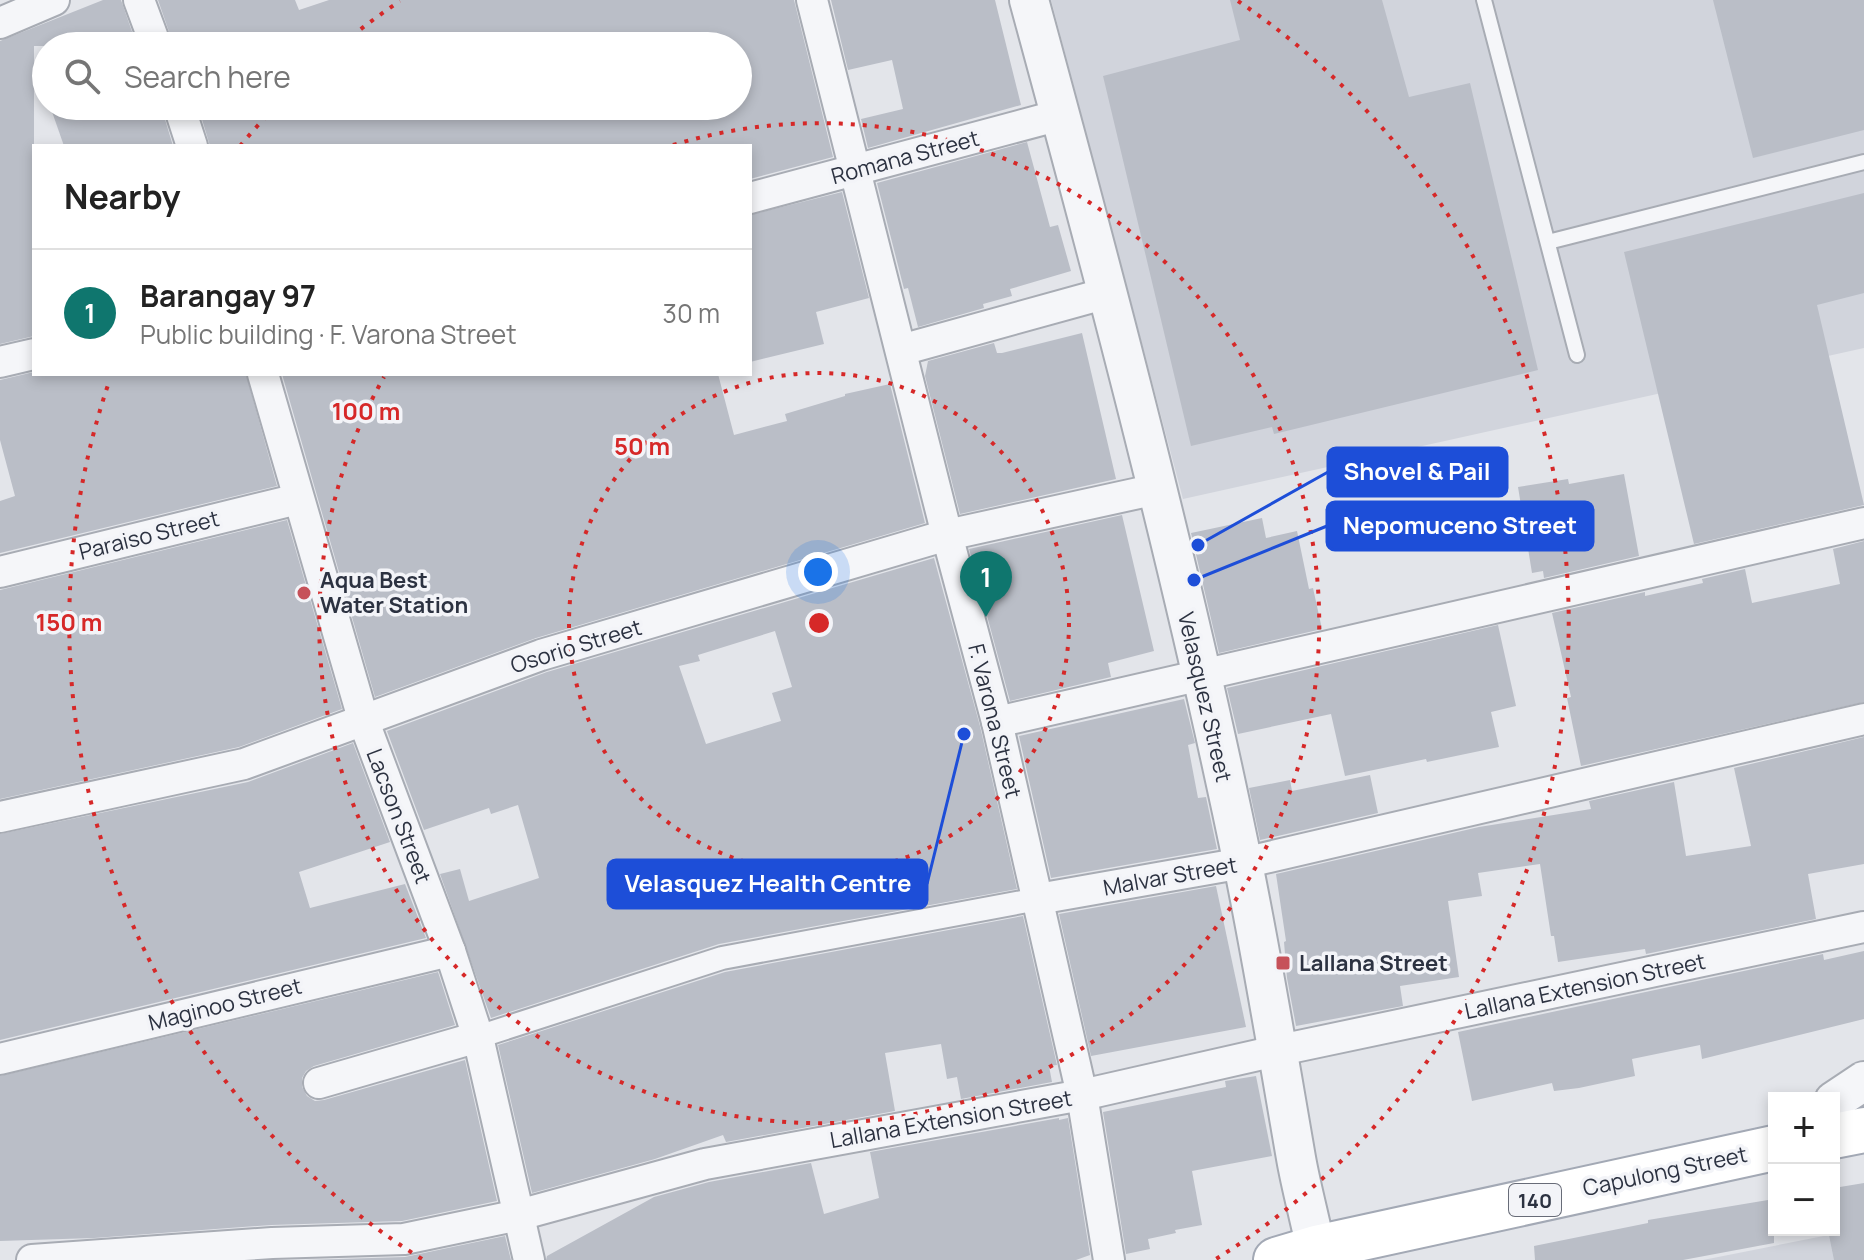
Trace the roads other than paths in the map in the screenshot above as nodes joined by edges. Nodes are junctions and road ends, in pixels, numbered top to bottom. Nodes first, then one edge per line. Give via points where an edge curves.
1 (54, 0) edge
2 (139, 0) edge
3 (812, 0) edge
4 (1029, 0) edge
5 (1484, 0) edge
6 (0, 23) edge
7 (151, 32) edge
8 (1060, 115) junction
9 (184, 120) edge
10 (191, 144) edge
11 (1864, 162) edge
12 (857, 170) junction
13 (752, 197) edge
14 (1548, 242) junction
15 (1107, 293) junction
16 (901, 350) junction
17 (32, 354) edge
18 (1577, 355) dead end
19 (0, 362) edge
20 (264, 376) edge
21 (1157, 489) junction
22 (298, 499) junction
23 (1864, 523) edge
24 (947, 535) junction
25 (0, 572) edge
26 (1201, 675) junction
27 (1864, 719) edge
28 (364, 722) junction
29 (997, 722) junction
30 (0, 817) edge
31 (1243, 863) junction
32 (1038, 899) junction
33 (1864, 927) edge
34 (450, 951) junction
35 (478, 1037) junction
36 (1280, 1050) junction
37 (0, 1059) edge
38 (1864, 1081) edge
39 (319, 1083) dead end
40 (1082, 1095) junction
41 (1840, 1097) edge
42 (1864, 1130) edge
43 (1840, 1135) edge
44 (1767, 1146) edge
45 (519, 1215) junction
46 (1303, 1256) edge
47 (32, 1260) edge
48 (529, 1260) edge
49 (1109, 1260) edge

1 - 6 street
2 - 7 street
3 - 12 street, F. Varona Street
4 - 8 street, Velasquez Street
5 - 14 lane
8 - 12 street, Romana Street
8 - 15 street, Velasquez Street
9 - 10 street
11 - 14 lane
12 - 13 street, Romana Street
12 - 16 street, F. Varona Street
14 - 18 lane
15 - 16 street
15 - 21 street, Velasquez Street
16 - 24 street, F. Varona Street
17 - 19 street
20 - 22 street, Lacson Street
21 - 24 street, Osorio Street
21 - 26 street, Velasquez Street
22 - 25 street, Paraiso Street
22 - 28 street, Lacson Street
23 - 26 street
24 - 28 street, Osorio Street via 541,655
24 - 29 street, F. Varona Street
26 - 29 street
26 - 31 street, Velasquez Street
27 - 31 street, Malvar Street
28 - 30 street, Osorio Street via 244,764
28 - 34 street, Lacson Street
29 - 32 street, F. Varona Street
31 - 32 street, Malvar Street
31 - 36 street, Velasquez Street
32 - 35 street, Malvar Street via 722,958
32 - 40 street, F. Varona Street
33 - 36 street, Lallana Extension Street
34 - 35 street, Lacson Street
34 - 37 street, Maginoo Street
35 - 39 street
35 - 45 street, Lacson Street
36 - 40 street, Lallana Extension Street
36 - 46 street, Velasquez Street via 1297,1161
38 - 41 street
40 - 45 street, Lallana Extension Street via 705,1164
40 - 49 street, F. Varona Street
42 - 43 main road
44 - 46 main road, Capulong Street / 140
45 - 47 street, Lallana Extension Street via 404,1239
45 - 48 street, Lacson Street

